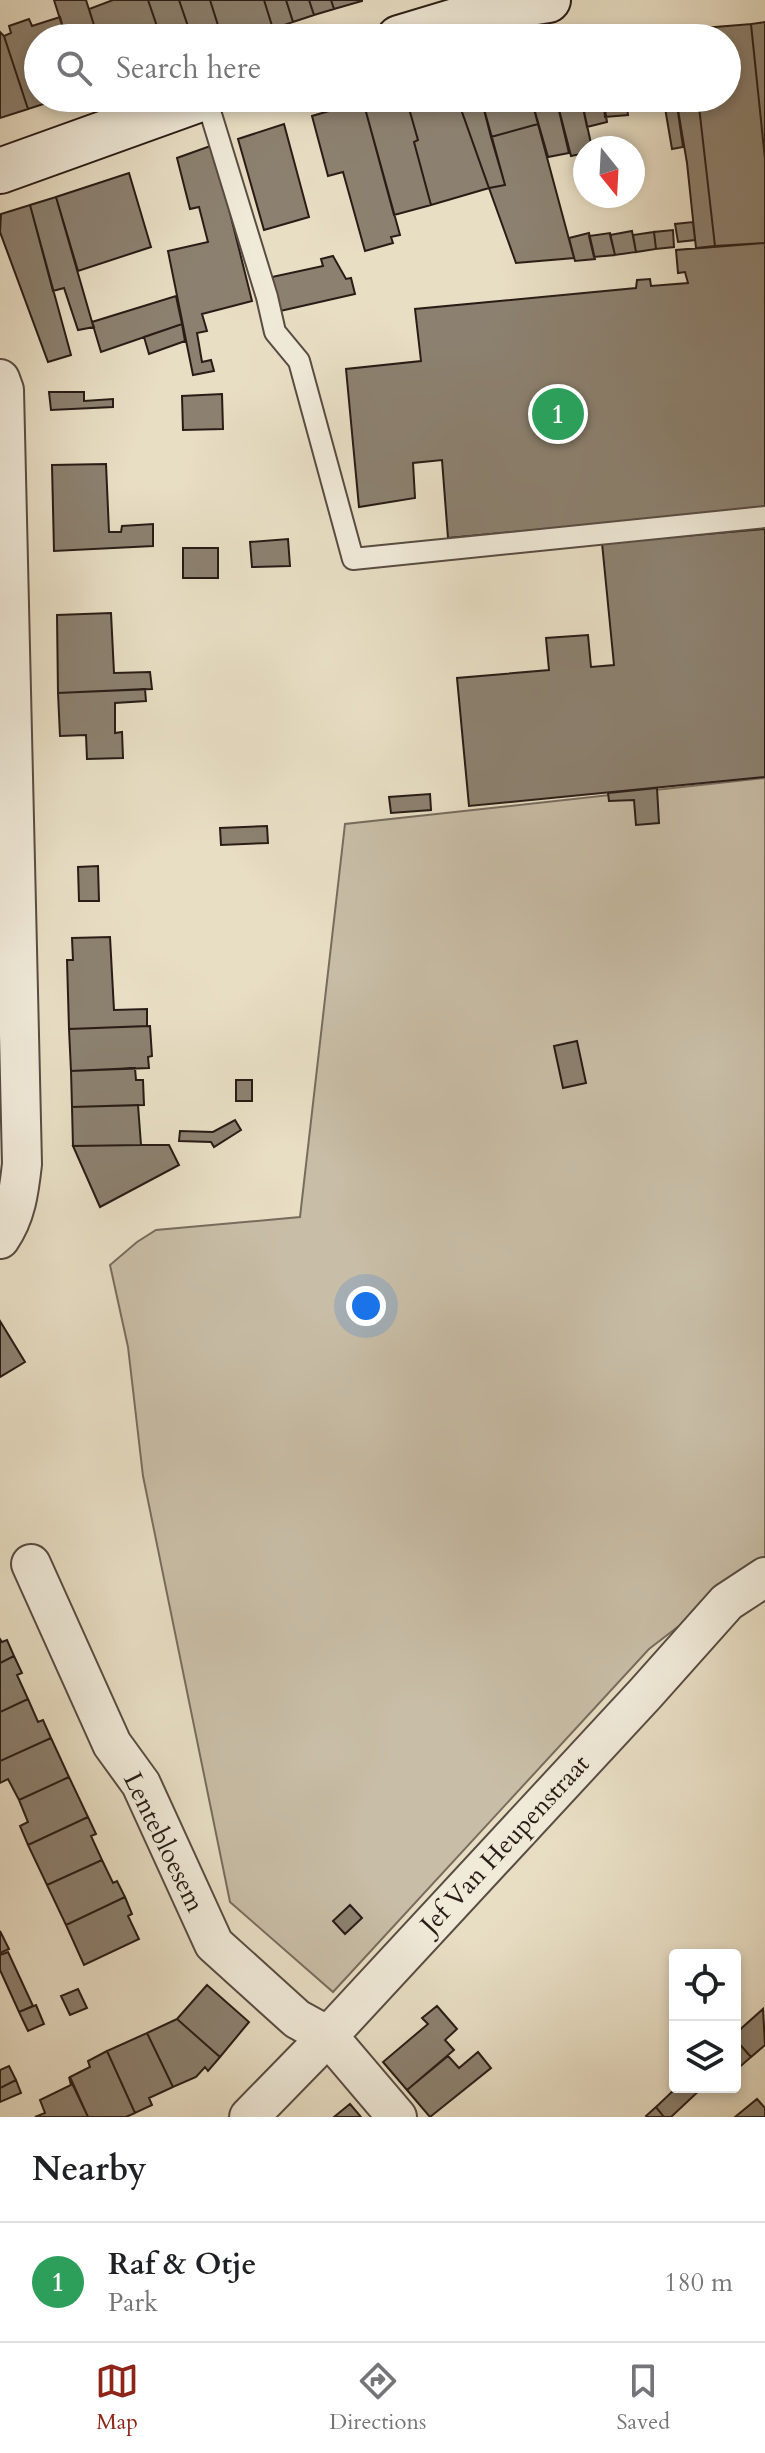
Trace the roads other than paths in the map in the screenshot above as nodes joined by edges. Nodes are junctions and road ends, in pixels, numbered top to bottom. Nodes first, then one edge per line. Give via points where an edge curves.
1 (548, 0) edge
2 (498, 4) edge
3 (440, 24) edge
4 (165, 112) edge
5 (208, 112) edge
6 (0, 171) edge
7 (0, 379) edge
8 (765, 517) edge
9 (9, 958) edge
10 (0, 1239) edge
11 (31, 1564) dead end
12 (765, 1577) edge
13 (328, 2036) junction
14 (249, 2117) edge
15 (397, 2117) edge

1 - 2 street
2 - 3 street
4 - 6 street
5 - 8 lane via 275,332 299,361 353,559
7 - 9 street
9 - 10 street via 22,1164 11,1224
11 - 13 street, Lentebloesem via 112,1744 141,1784 214,1944 297,2019
12 - 13 street, Jef Van Heupenstraat via 727,1602
13 - 14 street, Jef Van Heupenstraat
13 - 15 street, Lentebloesem

